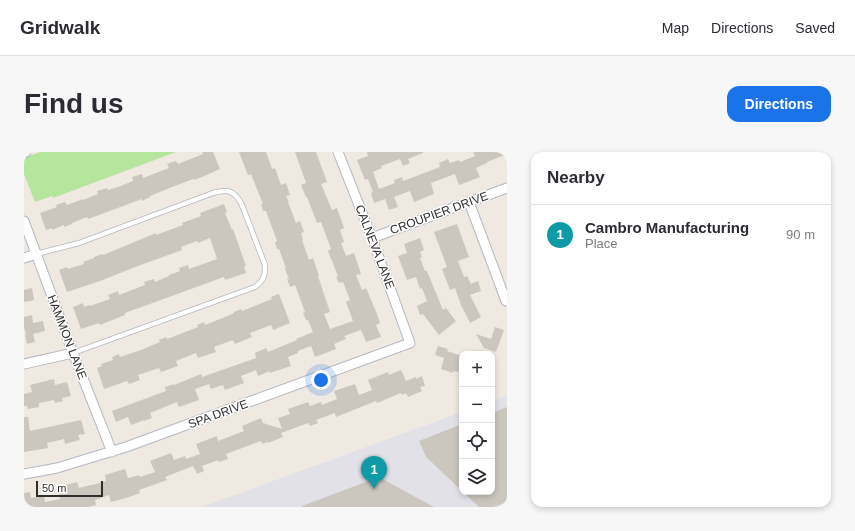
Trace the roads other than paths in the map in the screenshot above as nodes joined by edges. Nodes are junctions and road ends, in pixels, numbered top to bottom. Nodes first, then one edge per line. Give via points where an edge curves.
1 (338, 152) edge
2 (507, 188) edge
3 (469, 202) junction
4 (24, 221) edge
5 (372, 238) junction
6 (36, 254) junction
7 (24, 258) edge
8 (507, 300) edge
9 (410, 343) joint
10 (73, 353) junction
11 (24, 364) edge
12 (112, 452) junction
13 (24, 474) edge

1 - 5 street, CALNEVA LANE
2 - 3 street, CROUPIER DRIVE
3 - 5 street, CROUPIER DRIVE
3 - 8 street
4 - 6 street, HAMMON LANE
5 - 9 street, CALNEVA LANE
6 - 7 street
6 - 10 street, HAMMON LANE
6 - 10 lane via 79,243 223,190 233,192 242,204 265,265 263,281 255,287
9 - 12 street, SPA DRIVE
10 - 11 street
10 - 12 street, HAMMON LANE
12 - 13 street, SPA DRIVE via 57,468

